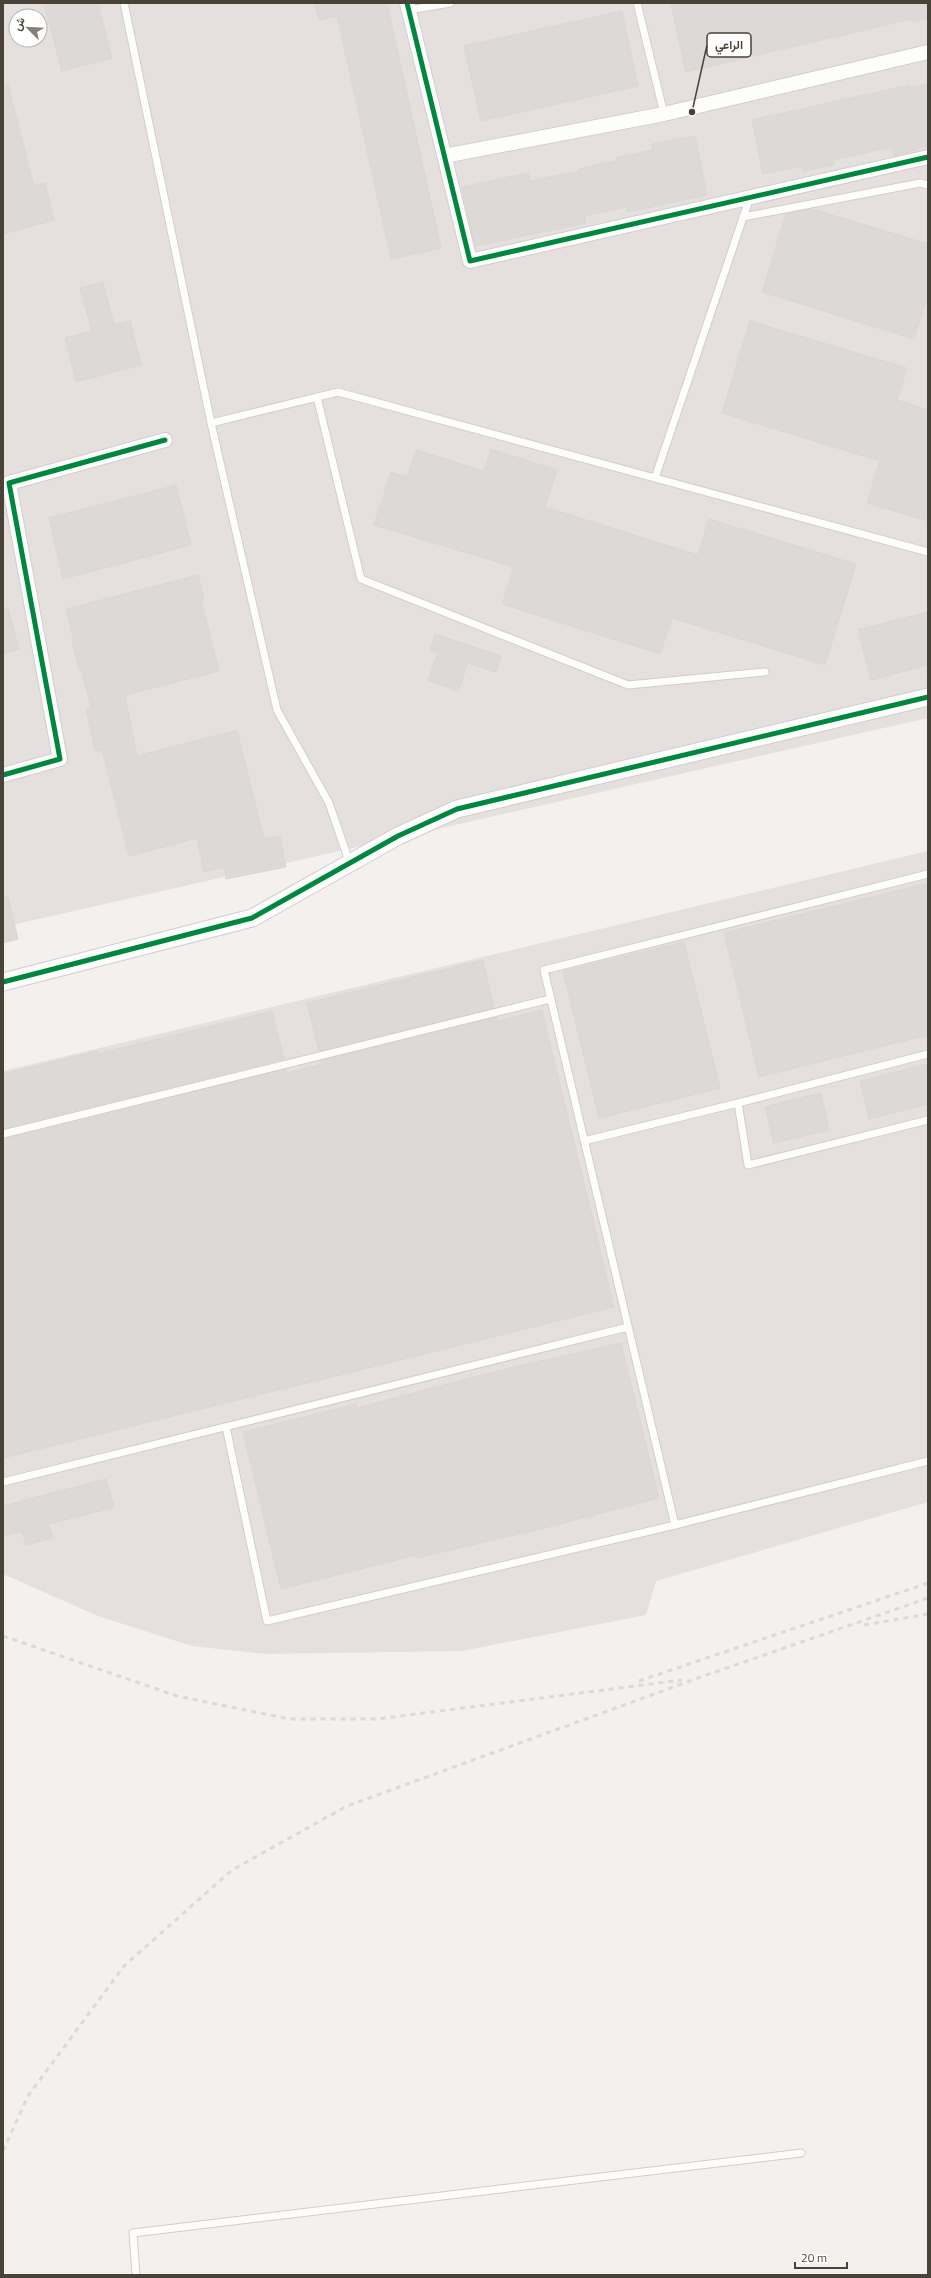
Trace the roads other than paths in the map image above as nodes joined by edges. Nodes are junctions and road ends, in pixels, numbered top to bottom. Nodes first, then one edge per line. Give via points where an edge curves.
1 (124, 3) edge
2 (450, 3) edge
3 (637, 3) edge
4 (408, 6) edge
5 (928, 52) edge
6 (664, 114) junction
7 (444, 156) junction
8 (928, 157) edge
9 (928, 185) edge
10 (750, 197) junction
11 (743, 217) junction
12 (317, 398) junction
13 (211, 423) junction
14 (165, 440) dead end
15 (655, 478) junction
16 (6, 483) edge
17 (928, 552) edge
18 (765, 672) dead end
19 (928, 698) edge
20 (3, 775) edge
21 (350, 864) junction
22 (928, 874) edge
23 (3, 982) edge
24 (550, 999) junction
25 (928, 1054) edge
26 (738, 1103) junction
27 (928, 1120) edge
28 (3, 1134) edge
29 (584, 1141) junction
30 (628, 1327) junction
31 (226, 1427) junction
32 (928, 1461) edge
33 (3, 1482) edge
34 (675, 1525) junction
35 (801, 2153) dead end
36 (136, 2275) edge

1 - 13 lane
2 - 4 lane
3 - 6 lane
4 - 7 street
5 - 6 street
6 - 7 street
7 - 10 street via 470,261
8 - 10 street
9 - 11 lane via 920,183
10 - 11 lane
11 - 15 lane
12 - 13 lane
12 - 15 lane via 338,392
12 - 18 lane via 361,579 628,685
13 - 21 lane via 277,710 329,803
14 - 16 street
15 - 17 lane
16 - 20 street via 60,759
19 - 21 street via 457,809 398,836
21 - 23 street via 252,918
22 - 24 lane via 544,970
24 - 28 lane
24 - 29 lane
25 - 26 lane
26 - 27 lane via 748,1165
26 - 29 lane
29 - 30 lane
30 - 31 lane
30 - 34 lane
31 - 33 lane
31 - 34 lane via 267,1621
32 - 34 lane
35 - 36 lane via 133,2233

